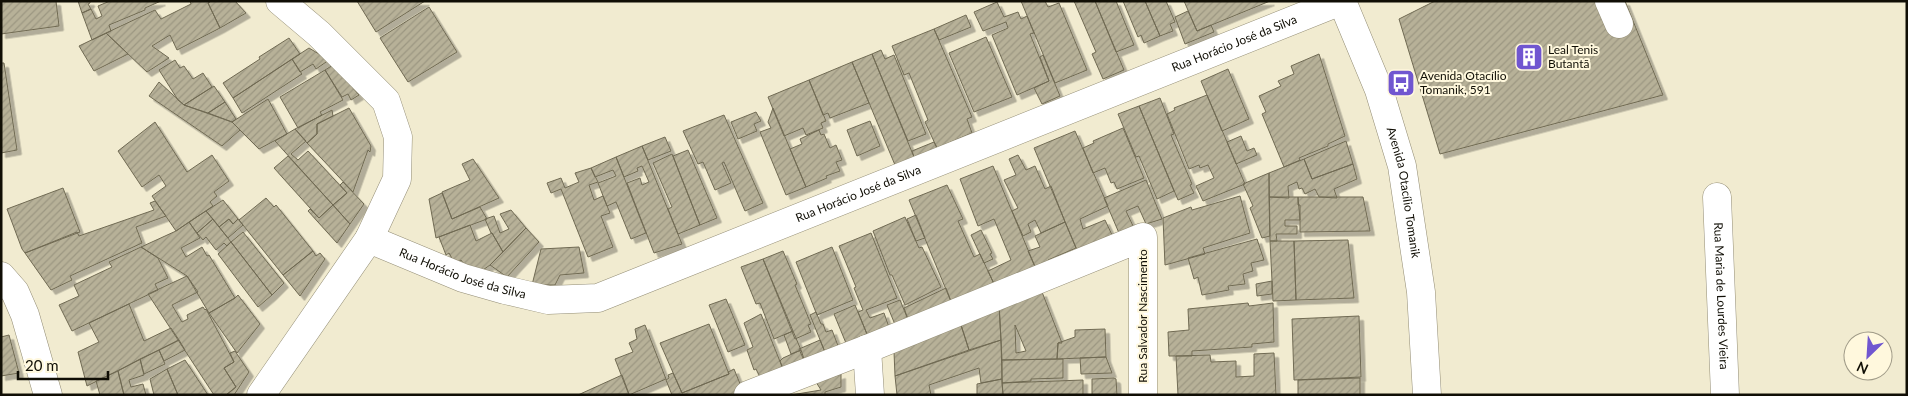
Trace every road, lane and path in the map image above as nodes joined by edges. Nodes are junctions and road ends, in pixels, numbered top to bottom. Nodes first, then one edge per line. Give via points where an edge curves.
1 (280, 1) edge
2 (1341, 1) edge
3 (1717, 196) dead end
4 (369, 239) junction
5 (1, 276) edge
6 (867, 349) junction
7 (48, 395) edge
8 (261, 395) edge
9 (748, 395) edge
10 (870, 395) edge
11 (1143, 395) edge
12 (1427, 395) edge
13 (1724, 395) edge

1 - 4 street via 320,34 386,101 398,137 396,179
2 - 4 street, Rua Horácio José da Silva via 598,298 548,300 505,290 464,278
2 - 12 street, Avenida Otacílio Tomanik via 1378,90 1402,166 1422,292
3 - 13 street, Rua Maria de Lourdes Vieira
4 - 8 street
5 - 7 street via 15,292 25,315
6 - 9 street
6 - 10 street
6 - 11 street, Rua Salvador Nascimento via 1143,237

